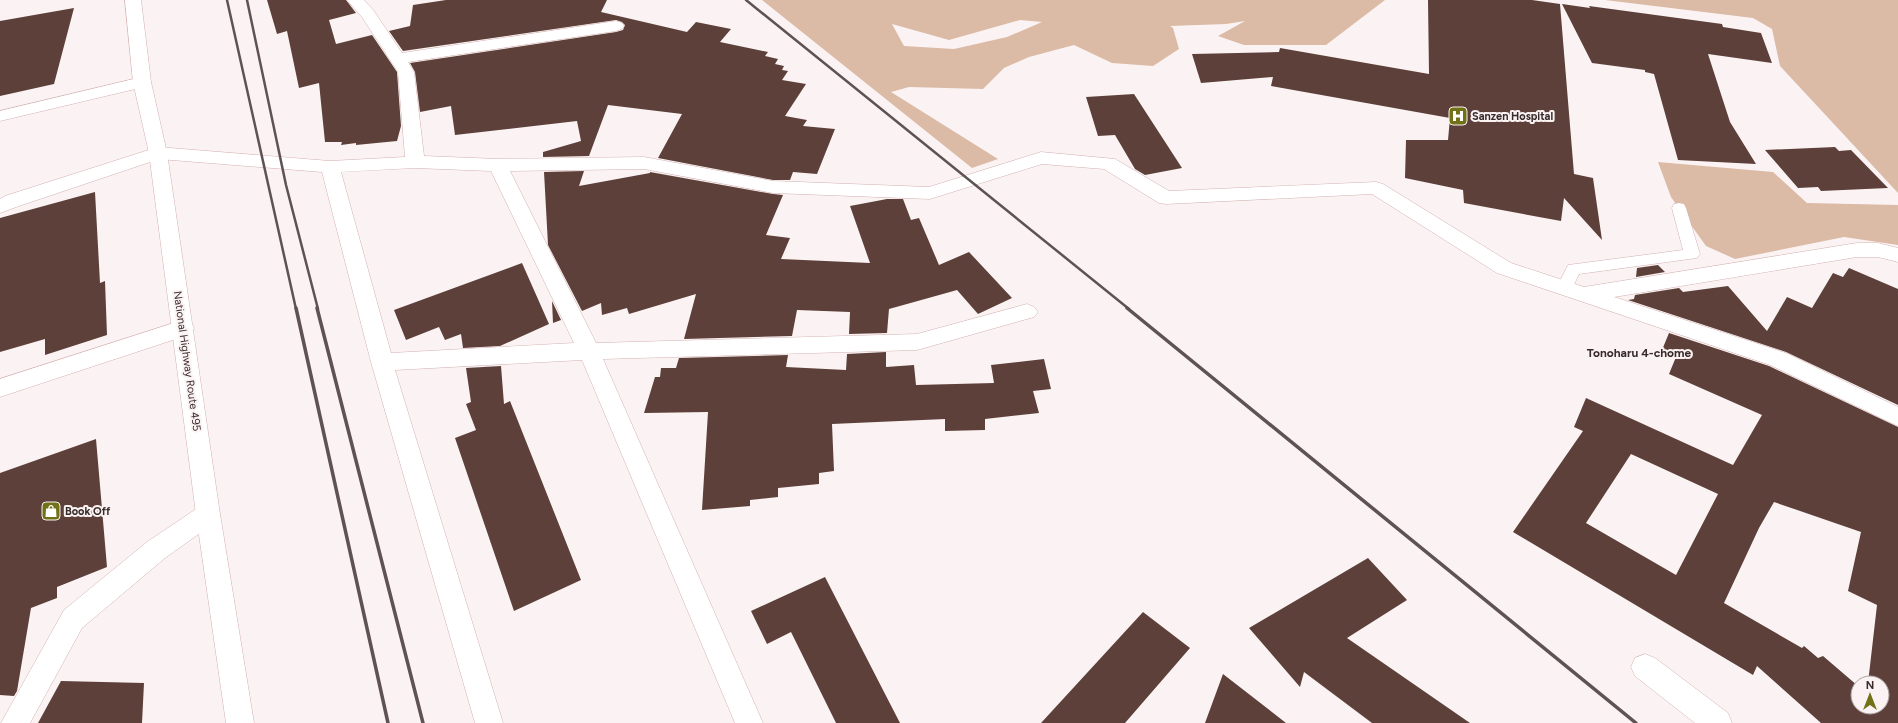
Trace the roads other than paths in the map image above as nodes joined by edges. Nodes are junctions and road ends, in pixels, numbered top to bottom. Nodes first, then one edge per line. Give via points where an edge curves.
1 (133, 0) edge
2 (355, 0) edge
3 (616, 26) dead end
4 (398, 59) junction
5 (142, 82) junction
6 (0, 116) edge
7 (158, 153) junction
8 (415, 162) junction
9 (498, 165) junction
10 (330, 167) junction
11 (0, 207) edge
12 (1679, 208) dead end
13 (1898, 255) edge
14 (1573, 292) junction
15 (1027, 312) dead end
16 (183, 328) junction
17 (589, 351) junction
18 (382, 362) junction
19 (0, 388) edge
20 (1898, 417) edge
21 (208, 514) junction
22 (1645, 667) dead end
23 (15, 723) edge
24 (240, 723) edge
25 (489, 723) edge
26 (749, 723) edge
27 (1718, 723) edge

1 - 5 main road, National Highway Route 495
2 - 4 main road via 368,14
3 - 4 main road
4 - 8 main road via 406,72
5 - 6 main road
5 - 7 main road, National Highway Route 495
7 - 10 main road
7 - 11 main road
7 - 16 main road, National Highway Route 495
8 - 9 main road
8 - 10 main road
9 - 14 main road via 644,164 774,187 930,193 1041,158 1108,164 1166,198 1376,188 1504,268
9 - 17 main road
10 - 18 main road
12 - 14 lane via 1692,254 1574,269
13 - 14 main road via 1878,250 1857,250
14 - 20 main road via 1778,359
15 - 17 main road via 917,342
16 - 19 main road
16 - 21 main road, National Highway Route 495
17 - 18 main road
17 - 26 main road
18 - 25 main road
21 - 23 main road via 156,550 73,619
21 - 24 main road, National Highway Route 495
22 - 27 main road

